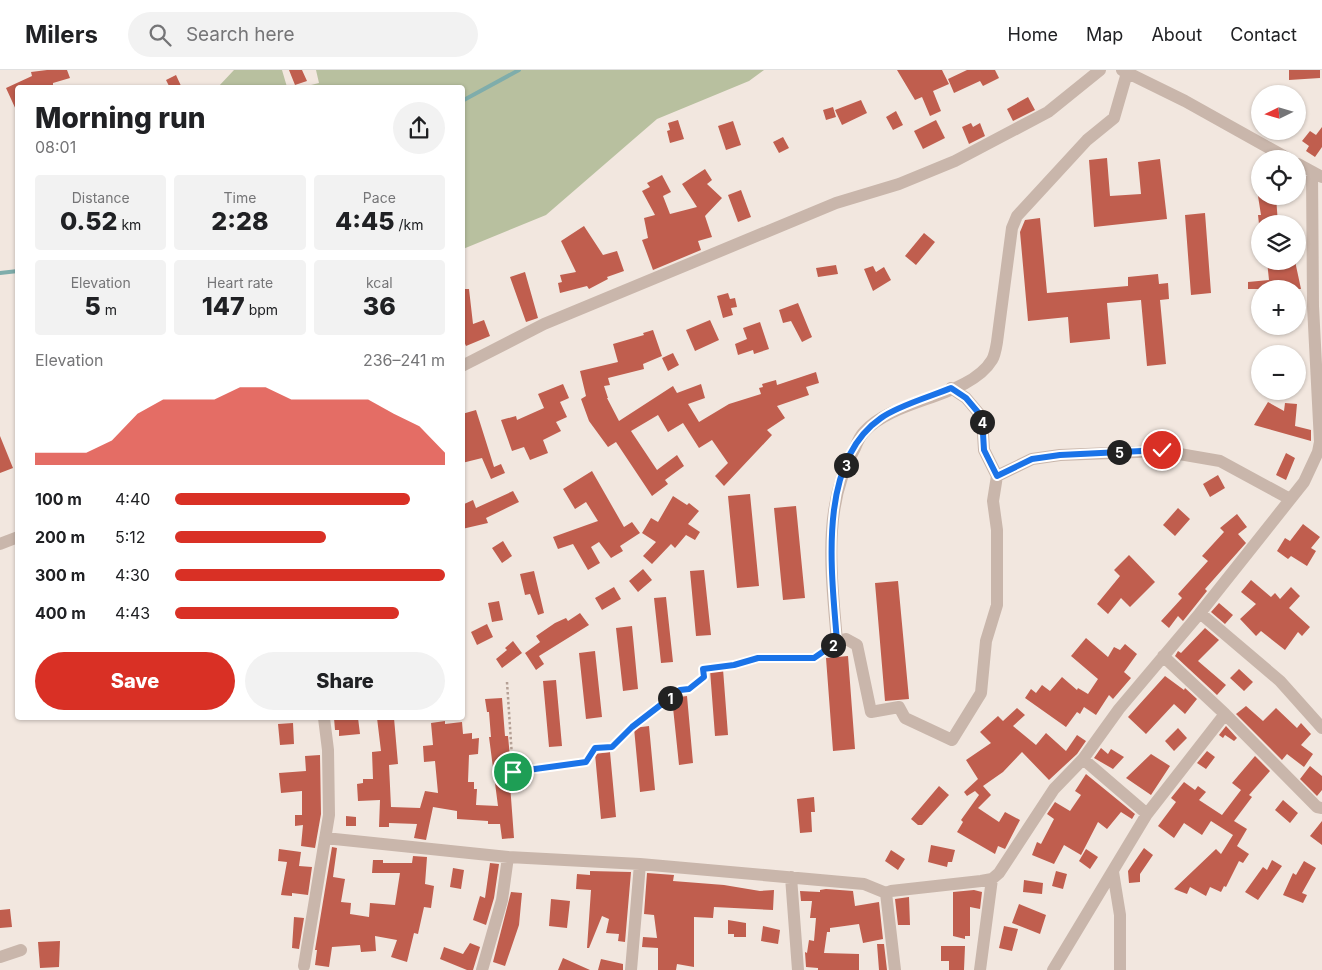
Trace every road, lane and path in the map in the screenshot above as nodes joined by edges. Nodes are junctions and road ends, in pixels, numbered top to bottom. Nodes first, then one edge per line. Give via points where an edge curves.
1 (1100, 70) edge
2 (1124, 72) edge
3 (1273, 150) edge
4 (1306, 169) edge
5 (1317, 175) edge
6 (465, 364) edge
7 (951, 388) junction
8 (1320, 454) edge
9 (997, 476) junction
10 (1290, 499) junction
11 (15, 538) edge
12 (0, 544) edge
13 (1200, 613) junction
14 (837, 642) junction
15 (1163, 656) junction
16 (507, 682) dead end
17 (1225, 714) junction
18 (324, 720) edge
19 (1322, 728) edge
20 (1083, 759) junction
21 (1322, 808) edge
22 (1146, 814) junction
23 (325, 838) junction
24 (508, 857) junction
25 (640, 864) junction
26 (1113, 872) junction
27 (791, 878) junction
28 (992, 879) junction
29 (886, 893) junction
30 (21, 950) dead end
31 (0, 957) edge
32 (304, 966) dead end
33 (482, 970) edge
34 (631, 970) edge
35 (798, 970) edge
36 (895, 970) edge
37 (980, 970) edge
38 (1053, 970) edge
39 (1120, 970) edge

1 - 6 street via 1048,112 955,161 899,184 836,203 544,324
2 - 3 street via 1185,101
2 - 7 street via 1114,118 1087,140 1017,216 1012,228 992,359 982,372
4 - 5 street
5 - 8 street via 1313,306
7 - 9 street via 966,398 982,417 984,450
7 - 14 street via 882,416 864,432 850,456 832,523
8 - 10 street
9 - 10 street via 1032,459 1162,450 1220,461
9 - 14 street via 993,501 997,530 997,605 986,642 980,693 952,740 905,718 899,707 871,712 857,645 846,639
10 - 13 street
11 - 12 street
13 - 15 street
13 - 19 street via 1280,681
14 - 16 path via 814,658 758,658 703,669 704,677 689,689 680,690 612,747 595,748 586,762 513,772
15 - 17 street
15 - 20 street via 1119,708
17 - 21 street via 1311,801
17 - 22 street
18 - 23 street via 329,815
20 - 22 street
20 - 28 street via 1054,788 1004,866
22 - 26 street
23 - 24 street
23 - 32 street
24 - 25 street
24 - 33 street via 502,900
25 - 27 street
25 - 34 street
26 - 38 street
26 - 39 street via 1120,916
27 - 29 street via 864,884
27 - 35 street
28 - 29 street
28 - 37 street
29 - 36 street
30 - 31 street

